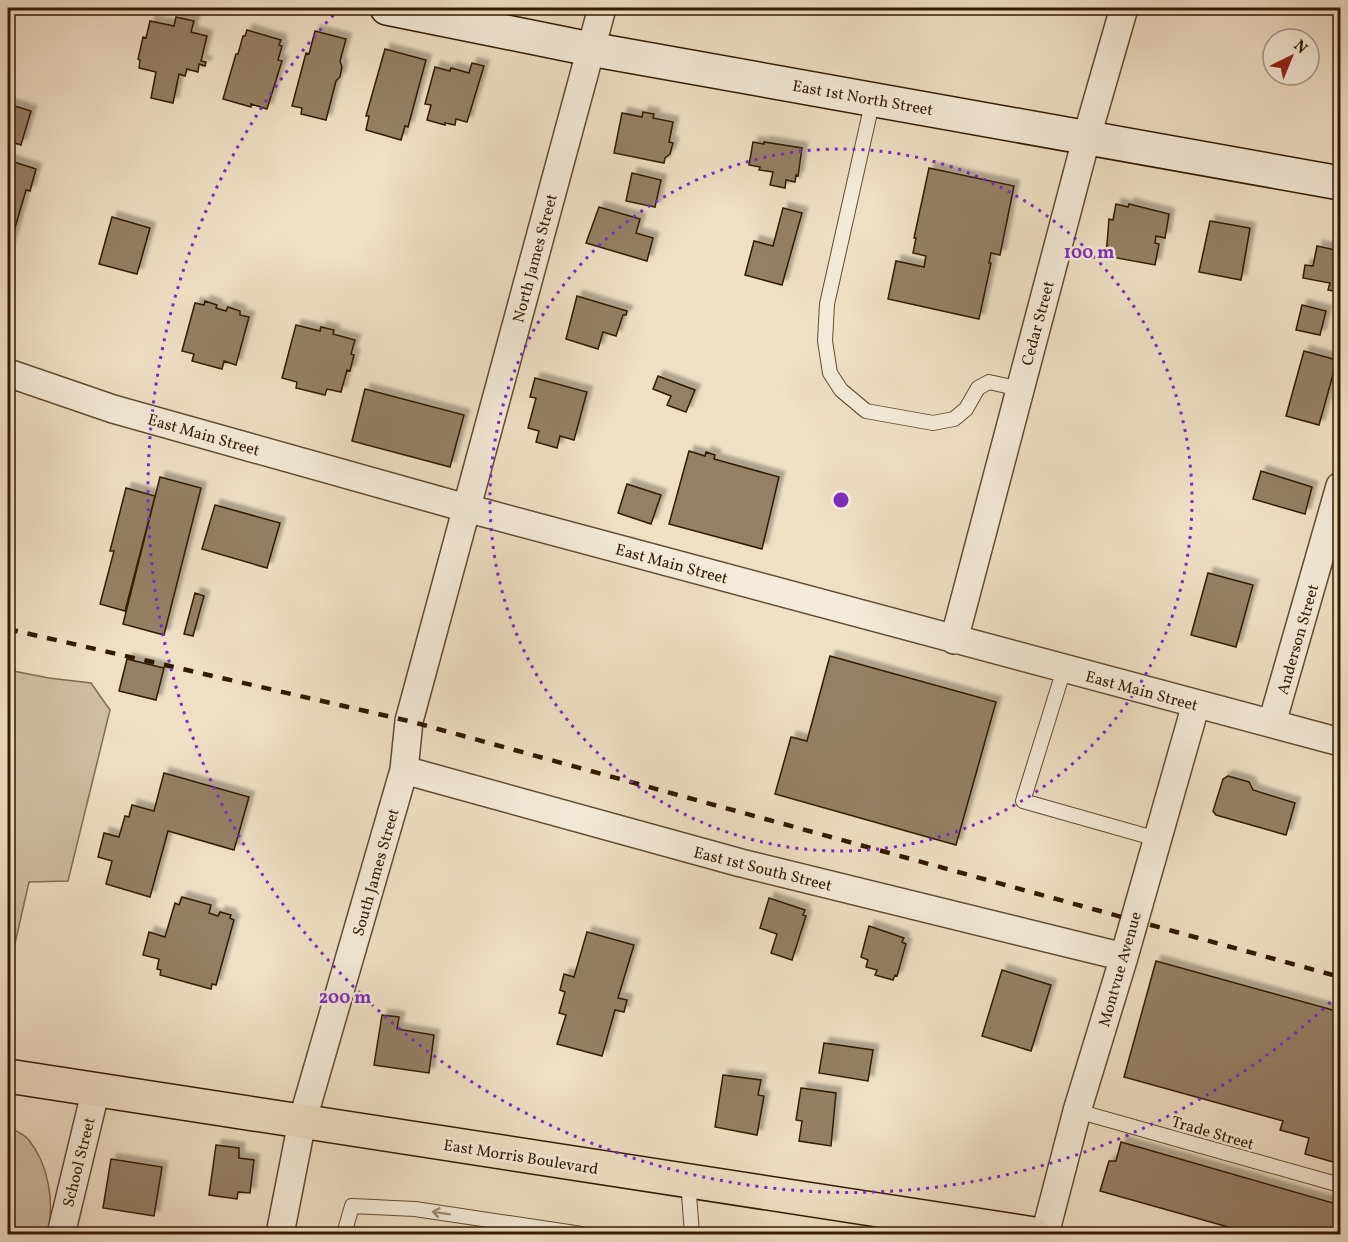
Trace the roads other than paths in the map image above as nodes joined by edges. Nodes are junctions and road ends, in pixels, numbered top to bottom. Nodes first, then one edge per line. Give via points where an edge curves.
1 (387, 8) edge
2 (602, 8) edge
3 (1124, 8) edge
4 (590, 49) junction
5 (873, 99) junction
6 (1087, 136) junction
7 (1341, 183) edge
8 (8, 373) edge
9 (1020, 389) junction
10 (1341, 486) edge
11 (466, 508) junction
12 (954, 640) junction
13 (1064, 669) junction
14 (1196, 704) junction
15 (1272, 723) junction
16 (1341, 742) edge
17 (404, 771) junction
18 (1157, 839) junction
19 (1124, 957) junction
20 (8, 1076) edge
21 (96, 1089) junction
22 (1077, 1111) junction
23 (302, 1122) junction
24 (688, 1181) junction
25 (1341, 1185) edge
26 (61, 1234) edge
27 (280, 1234) edge
28 (344, 1234) edge
29 (582, 1234) edge
30 (692, 1234) edge
31 (1034, 1234) edge
32 (1045, 1234) edge

1 - 4 main road, East 1st North Street
2 - 4 street, North James Street
3 - 6 street, Cedar Street
4 - 5 main road, East 1st North Street
4 - 11 street, North James Street
5 - 6 main road, East 1st North Street
5 - 9 lane via 827,304 825,341 830,373 841,390 866,411 933,423 954,419 966,409 978,388 989,382
6 - 7 main road, East 1st North Street
6 - 9 street, Cedar Street
8 - 11 street, East Main Street via 113,409
9 - 12 street, Cedar Street
10 - 15 street, Anderson Street
11 - 12 street, East Main Street
11 - 17 street, South James Street via 409,721
12 - 13 street, East Main Street
13 - 14 street, East Main Street
13 - 18 lane via 1023,801
14 - 15 street, East Main Street
14 - 18 street, Montvue Avenue
15 - 16 street, East Main Street
17 - 19 street, East 1st South Street via 741,863
17 - 23 street, South James Street
18 - 19 street, Montvue Avenue
19 - 22 street, Montvue Avenue
20 - 21 main road, East Morris Boulevard
21 - 23 main road, East Morris Boulevard
21 - 26 street, School Street
22 - 25 lane, Trade Street
22 - 32 street, Montvue Avenue
23 - 24 main road, East Morris Boulevard
23 - 27 street, South James Street
24 - 30 lane
24 - 31 main road, East Morris Boulevard
29 -> 28 lane via 415,1209 352,1206

